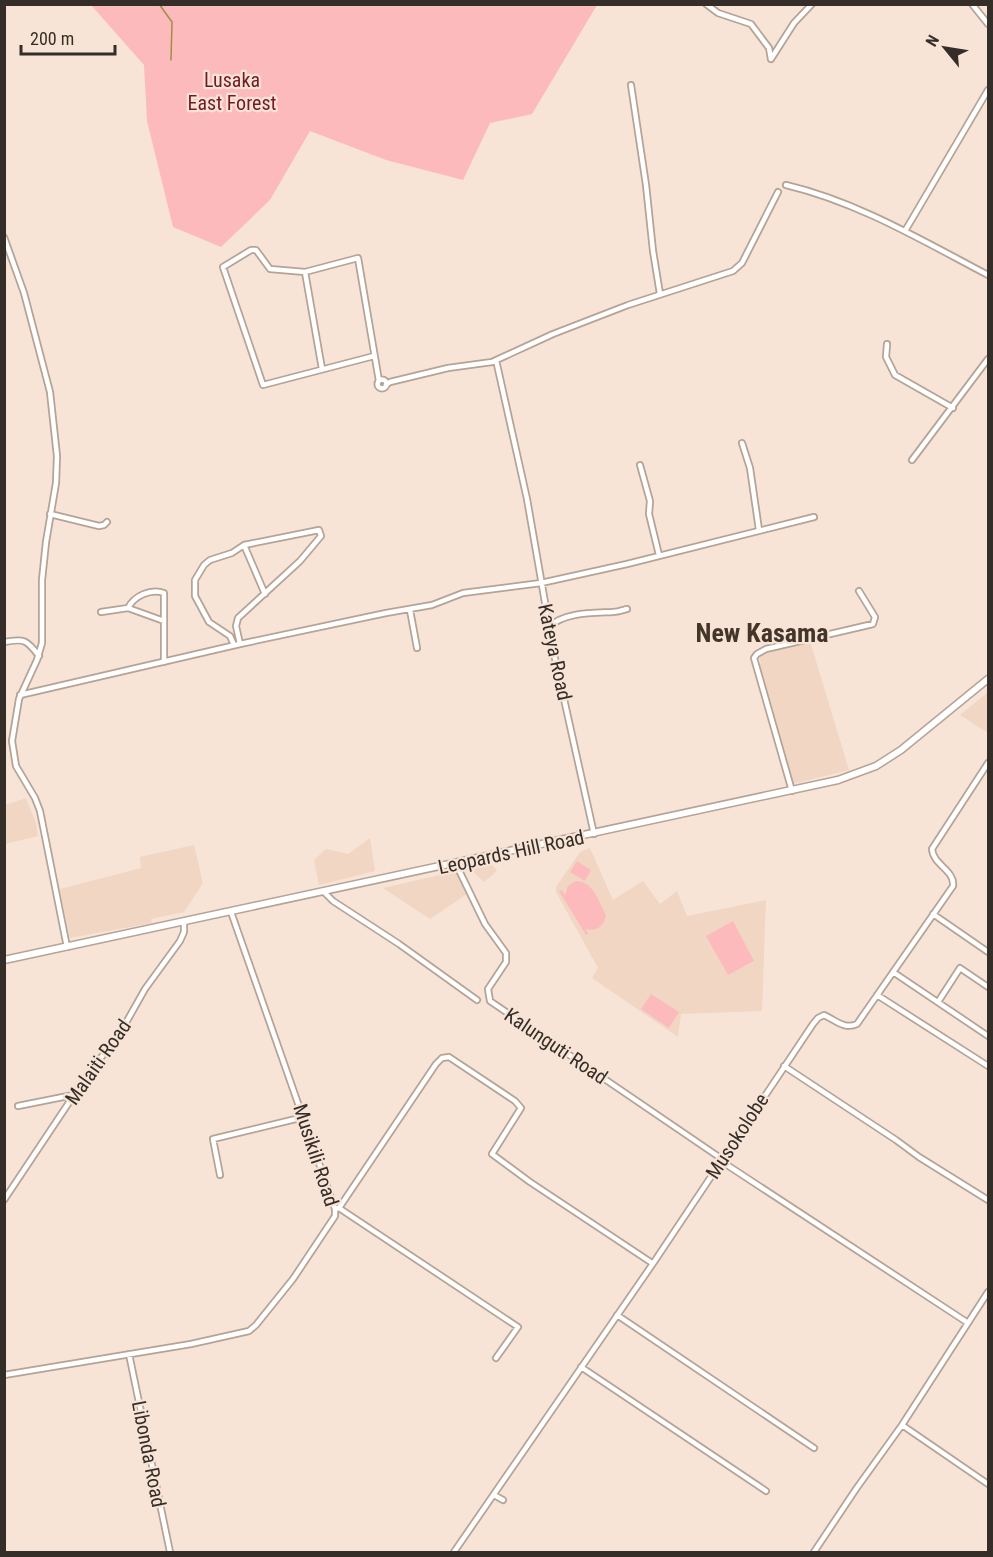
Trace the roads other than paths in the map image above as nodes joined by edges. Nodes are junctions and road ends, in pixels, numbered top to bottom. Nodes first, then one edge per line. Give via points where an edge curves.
1 (706, 4) edge
2 (812, 4) edge
3 (972, 4) edge
4 (988, 24) edge
5 (631, 86) dead end
6 (988, 90) edge
7 (786, 185) dead end
8 (778, 192) dead end
9 (905, 231) junction
10 (4, 237) edge
11 (305, 272) junction
12 (988, 275) edge
13 (660, 294) junction
14 (887, 344) dead end
15 (374, 356) junction
16 (988, 359) edge
17 (494, 361) junction
18 (322, 369) junction
19 (953, 408) junction
20 (742, 443) dead end
21 (912, 460) dead end
22 (640, 465) dead end
23 (50, 514) junction
24 (814, 517) dead end
25 (108, 522) dead end
26 (759, 530) junction
27 (243, 545) junction
28 (659, 555) junction
29 (541, 583) junction
30 (859, 591) dead end
31 (265, 594) junction
32 (128, 608) junction
33 (627, 609) dead end
34 (410, 610) junction
35 (101, 612) dead end
36 (164, 621) junction
37 (549, 627) junction
38 (4, 642) edge
39 (237, 644) junction
40 (417, 648) dead end
41 (39, 656) junction
42 (164, 662) junction
43 (988, 679) edge
44 (20, 695) junction
45 (988, 763) edge
46 (792, 791) junction
47 (594, 834) junction
48 (456, 864) junction
49 (324, 892) junction
50 (231, 912) junction
51 (933, 914) junction
52 (184, 922) junction
53 (67, 947) junction
54 (988, 952) edge
55 (4, 960) edge
56 (893, 972) junction
57 (988, 987) edge
58 (877, 995) junction
59 (477, 1000) dead end
60 (938, 1002) junction
61 (988, 1036) edge
62 (784, 1066) junction
63 (988, 1066) edge
64 (74, 1095) junction
65 (18, 1106) dead end
66 (304, 1117) junction
67 (722, 1160) junction
68 (220, 1175) dead end
69 (4, 1200) edge
70 (988, 1200) edge
71 (337, 1208) junction
72 (652, 1263) junction
73 (988, 1292) edge
74 (617, 1315) junction
75 (968, 1323) junction
76 (129, 1354) junction
77 (496, 1358) dead end
78 (581, 1367) junction
79 (4, 1374) edge
80 (902, 1425) junction
81 (814, 1448) dead end
82 (988, 1484) edge
83 (766, 1491) dead end
84 (494, 1495) junction
85 (502, 1500) dead end
86 (170, 1552) edge
87 (454, 1552) edge
88 (814, 1552) edge

1 - 2 street via 718,13 752,24 769,48 771,59 794,23
3 - 4 street
5 - 13 street
6 - 9 street
7 - 9 street via 854,208
8 - 13 street via 738,268
9 - 12 street
10 - 23 street via 24,293 50,392 57,461
11 - 15 street via 358,258
11 - 18 street
11 - 18 street via 270,270 256,250 223,267 263,386
13 - 17 street
14 - 19 street via 886,357 895,375
15 - 17 street via 383,382 447,365
15 - 18 street
16 - 19 street
17 - 29 street, Kateya Road
19 - 21 street
20 - 26 street via 752,477
22 - 28 street
23 - 25 street via 99,526
23 - 41 street
24 - 26 street
26 - 28 street
27 - 31 street
27 - 31 street via 302,532 321,532 300,561
27 - 39 street via 207,562 194,586 207,620
28 - 29 street
29 - 34 street via 463,593
29 - 37 street, Kateya Road
30 - 46 street via 875,617 873,624 766,649 755,656
31 - 39 street via 238,618
32 - 35 street
32 - 36 street
32 - 36 street via 143,594 162,592
33 - 37 street via 575,616
34 - 39 street
34 - 40 street
36 - 42 street
37 - 47 street, Kateya Road
38 - 41 street via 21,639
39 - 42 street
41 - 44 street
42 - 44 street
43 - 46 main road, Leopards Hill Road via 876,766
44 - 53 street via 13,733 14,760 40,811
45 - 51 street, Musokolobe via 932,849 934,858 954,882
46 - 47 main road, Leopards Hill Road
47 - 48 main road, Leopards Hill Road
48 - 49 main road, Leopards Hill Road
48 - 67 street, Kalunguti Road via 485,924 506,953 506,962 488,989 490,1001
49 - 50 main road, Leopards Hill Road
49 - 59 street
50 - 52 main road, Leopards Hill Road
50 - 66 street, Musikili Road
51 - 54 street
51 - 56 street, Musokolobe
52 - 53 main road, Leopards Hill Road
52 - 64 street, Malaiti Road via 180,941
53 - 55 main road, Leopards Hill Road
56 - 58 street, Musokolobe
56 - 60 street
57 - 60 street via 960,968
58 - 62 street, Musokolobe via 854,1026 824,1015 818,1018
58 - 63 street
60 - 61 street
62 - 67 street, Musokolobe
62 - 70 street
64 - 65 street
64 - 69 street, Malaiti Road
66 - 68 street via 213,1139
66 - 71 street, Musikili Road
67 - 72 street, Musokolobe
67 - 75 street
71 - 72 street via 436,1064 449,1057 521,1108 492,1154
71 - 76 street, Musikili Road via 308,1258 252,1329
71 - 77 street via 518,1327
72 - 74 street, Musokolobe
73 - 75 street
74 - 78 street, Musokolobe
74 - 81 street
75 - 80 street
76 - 79 street, Musikili Road
76 - 86 street, Libonda Road
78 - 83 street
78 - 84 street, Musokolobe
80 - 82 street
80 - 88 street
84 - 85 street
84 - 87 street, Musokolobe

